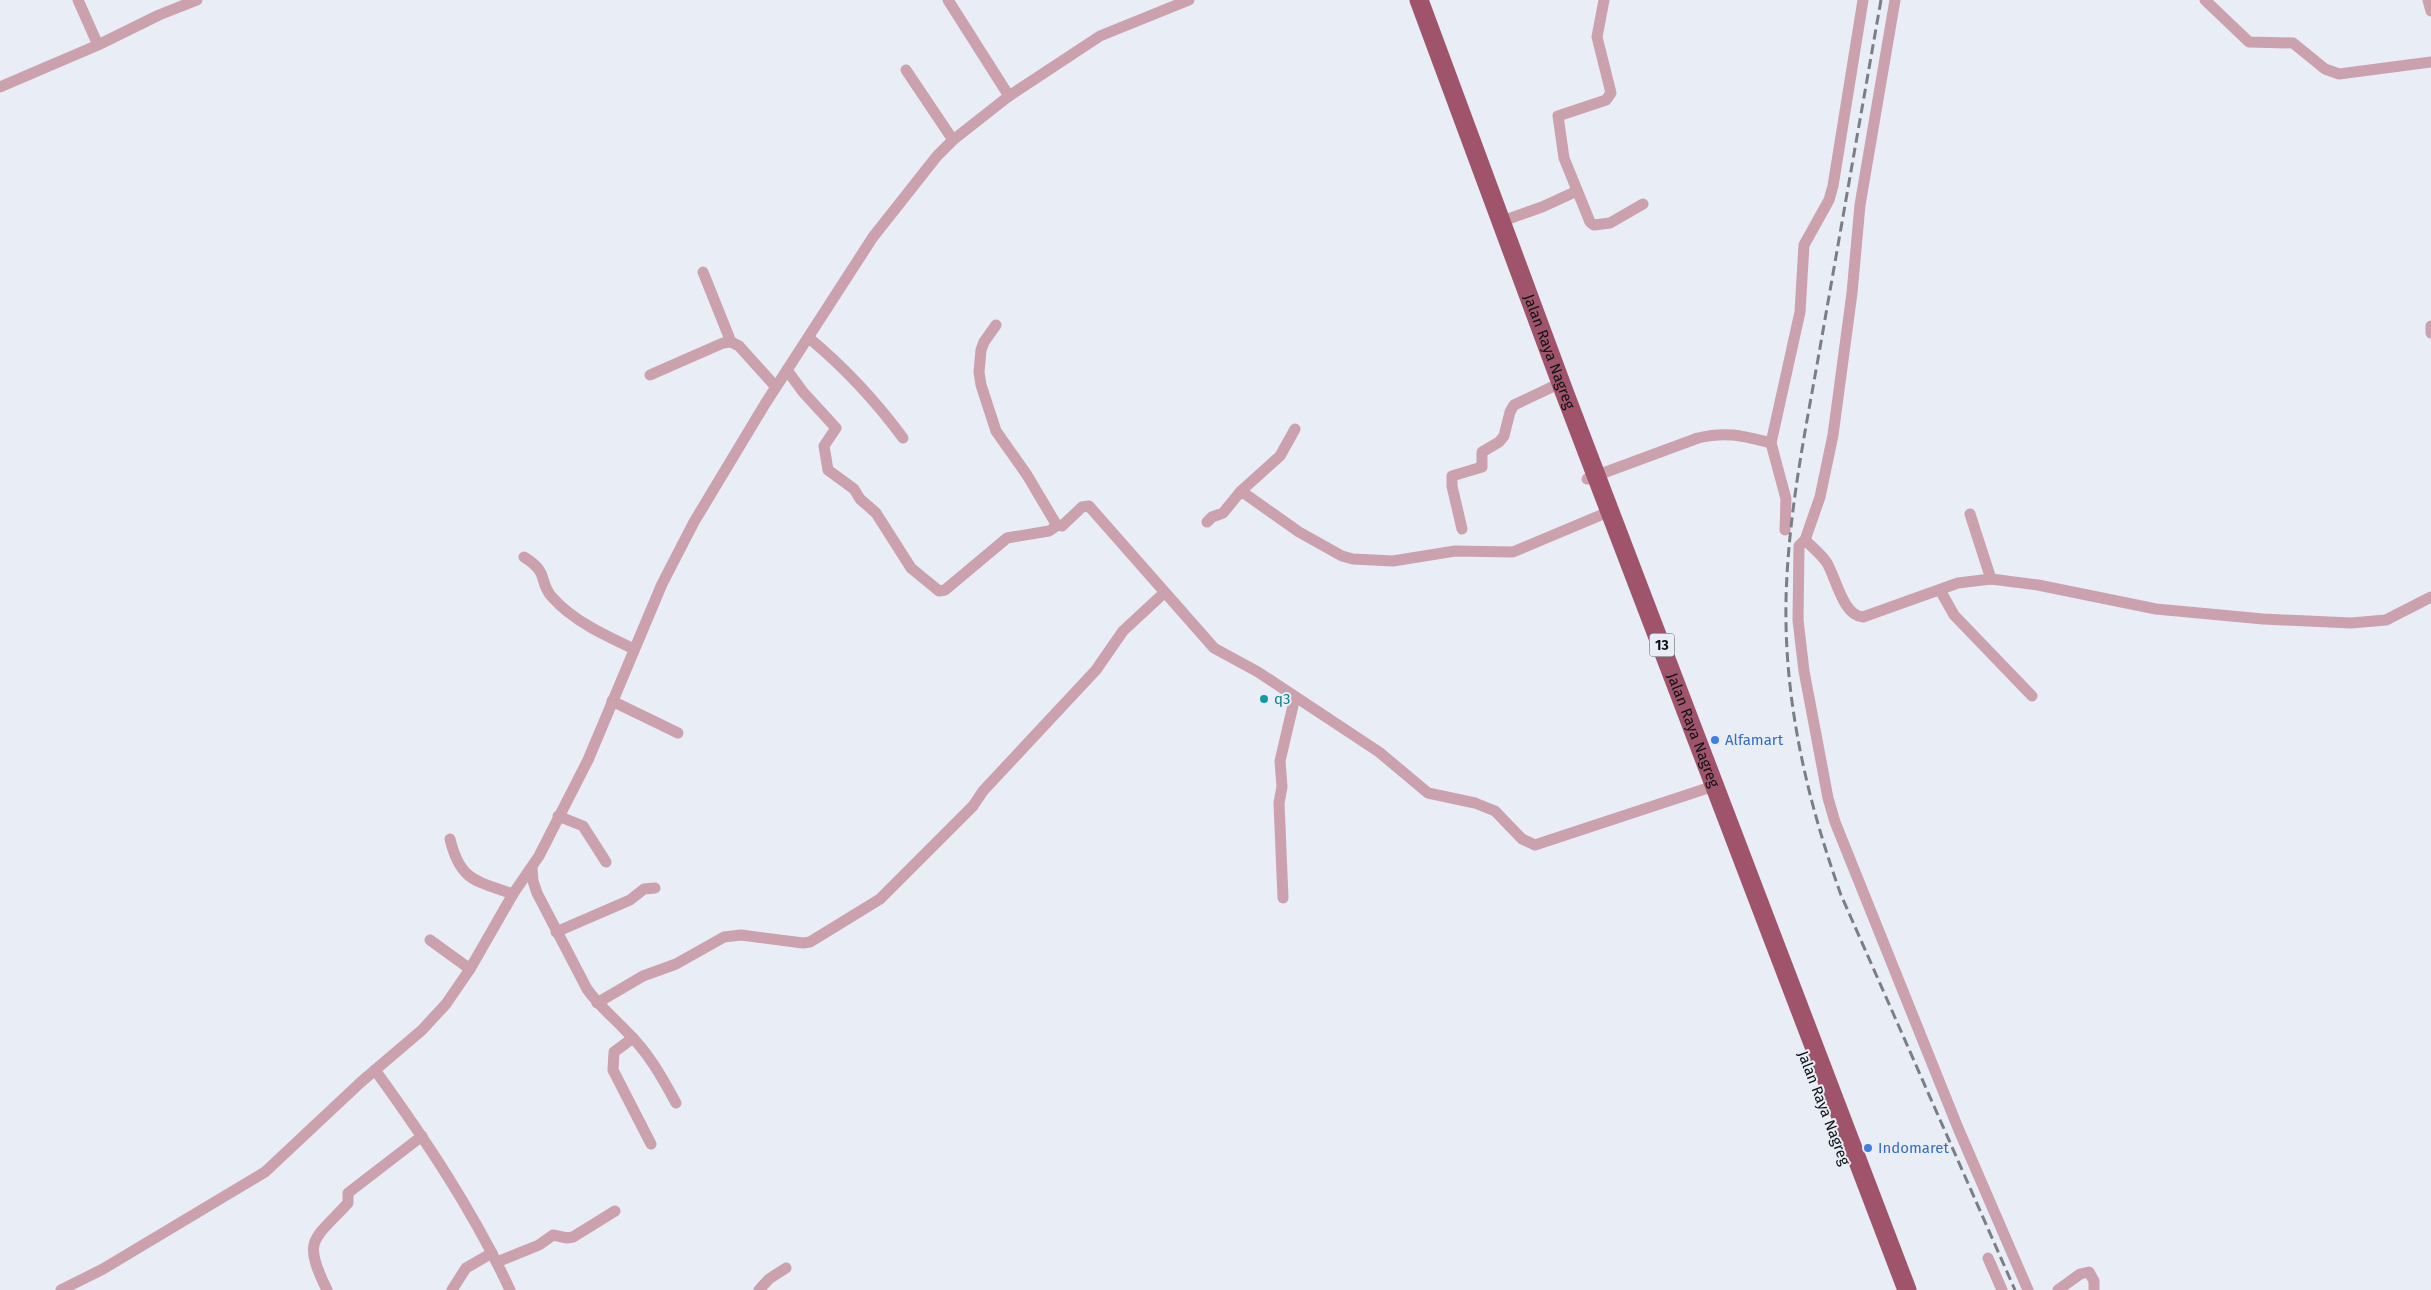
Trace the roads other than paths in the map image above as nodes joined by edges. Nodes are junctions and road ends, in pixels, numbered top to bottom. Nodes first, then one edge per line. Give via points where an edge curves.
1 (78, 0) edge
2 (197, 0) edge
3 (948, 0) edge
4 (1407, 0) edge
5 (1419, 0) edge
6 (1604, 0) edge
7 (1864, 0) edge
8 (1895, 0) edge
9 (2205, 0) edge
10 (1181, 1) edge
11 (98, 45) junction
12 (2431, 62) edge
13 (906, 70) dead end
14 (0, 87) edge
15 (1009, 96) junction
16 (953, 140) junction
17 (1575, 192) junction
18 (1643, 204) dead end
19 (1500, 222) junction
20 (703, 272) dead end
21 (996, 325) dead end
22 (2431, 326) edge
23 (2431, 333) edge
24 (809, 338) junction
25 (731, 342) junction
26 (787, 370) junction
27 (650, 375) dead end
28 (776, 386) junction
29 (1552, 387) junction
30 (1295, 429) dead end
31 (903, 438) dead end
32 (1771, 443) junction
33 (1592, 477) junction
34 (1241, 491) junction
35 (1970, 514) dead end
36 (1601, 515) junction
37 (1207, 522) dead end
38 (1058, 525) junction
39 (1462, 530) dead end
40 (1786, 530) dead end
41 (1804, 540) junction
42 (524, 558) dead end
43 (1990, 579) junction
44 (1940, 590) junction
45 (1164, 592) junction
46 (2431, 597) edge
47 (634, 649) junction
48 (2032, 696) dead end
49 (1295, 697) junction
50 (612, 701) junction
51 (678, 733) dead end
52 (1708, 788) junction
53 (558, 816) junction
54 (450, 840) dead end
55 (606, 862) dead end
56 (532, 868) junction
57 (655, 888) dead end
58 (513, 894) junction
59 (1283, 898) dead end
60 (556, 932) junction
61 (430, 940) dead end
62 (470, 969) junction
63 (597, 1003) junction
64 (633, 1038) junction
65 (374, 1070) junction
66 (676, 1102) dead end
67 (422, 1136) junction
68 (651, 1144) dead end
69 (615, 1211) dead end
70 (494, 1258) junction
71 (1988, 1258) dead end
72 (786, 1268) dead end
73 (61, 1290) edge
74 (327, 1290) edge
75 (452, 1290) edge
76 (510, 1290) edge
77 (759, 1290) edge
78 (1893, 1290) edge
79 (1907, 1290) edge
80 (2002, 1290) edge
81 (2028, 1290) edge
82 (2058, 1290) edge
83 (2094, 1290) edge

1 - 11 street
2 - 11 street
3 - 15 street
4 - 29 highway, Jalan Raya Nagreg / 13
5 - 19 highway, Jalan Raya Nagreg / 13
6 - 17 street via 1597,37 1610,84 1610,96 1557,118 1564,158
7 - 32 street via 1831,193 1804,245 1800,312
8 - 41 street via 1860,205 1833,435 1820,497
9 - 12 street via 2249,42 2293,43 2332,72 2348,74
10 - 15 street via 1100,36
11 - 14 street
13 - 16 street
15 - 16 street
16 - 24 street via 923,171 873,237
17 - 18 street via 1590,222 1596,226 1618,219
17 - 19 street
19 - 33 highway, Jalan Raya Nagreg / 13
20 - 25 street
21 - 38 street via 981,350 981,385 996,431
22 - 23 street
24 - 26 street
24 - 31 street via 870,395
25 - 27 street
25 - 28 street via 739,346
26 - 28 street
26 - 38 street via 836,428 824,446 828,470 854,489 880,518 911,568 939,591 945,590 1007,538 1049,530
28 - 47 street via 694,522
29 - 33 highway, Jalan Raya Nagreg / 13
29 - 39 street via 1514,405 1504,436 1482,452 1482,467 1453,475 1452,486
30 - 34 street via 1280,456
32 - 33 street via 1732,433 1717,434
32 - 40 street via 1786,499
33 - 36 highway, Jalan Raya Nagreg / 13
33 - 52 highway, Jalan Raya Nagreg / 13
34 - 36 street via 1299,532 1353,560 1393,561 1454,551 1513,552
34 - 37 street via 1223,513 1212,516
35 - 43 street
36 - 52 highway, Jalan Raya Nagreg / 13
38 - 45 street via 1065,524 1084,506 1089,506
41 - 44 street via 1827,564 1848,609 1858,617
41 - 81 street via 1799,546 1798,620 1808,699 1835,822 1958,1128
42 - 47 street via 539,567 551,596 563,607 599,633
43 - 44 street via 1958,583
43 - 46 street via 2038,585 2156,609 2351,623 2386,620
44 - 48 street via 1954,615
45 - 49 street via 1214,648
45 - 63 street via 1123,632 1096,670 976,802 880,899 807,943 741,935 724,937 676,964 643,976
47 - 50 street
49 - 52 street via 1379,752 1428,793 1475,803 1495,811 1522,839 1535,845
49 - 59 street via 1280,761 1282,787 1278,803
50 - 51 street
50 - 53 street via 588,760
52 - 78 highway, Jalan Raya Nagreg / 13
52 - 79 highway, Jalan Raya Nagreg / 13
53 - 55 street via 583,826
53 - 56 street
54 - 58 street via 462,870 475,881
56 - 58 street
56 - 60 street via 534,888
57 - 60 street via 644,890 630,900
58 - 62 street
60 - 63 street
61 - 62 street
62 - 65 street via 455,994 435,1016
63 - 64 street
64 - 66 street via 655,1065
64 - 68 street via 614,1052 613,1070
65 - 67 street
65 - 73 street via 265,1172 103,1269
67 - 70 street
67 - 74 street via 348,1193 348,1203 319,1234 313,1258
69 - 70 street via 573,1237 553,1235 539,1245
70 - 75 street via 466,1268
70 - 76 street
71 - 80 street
72 - 77 street via 768,1279
82 - 83 street via 2080,1274 2089,1272 2094,1280

